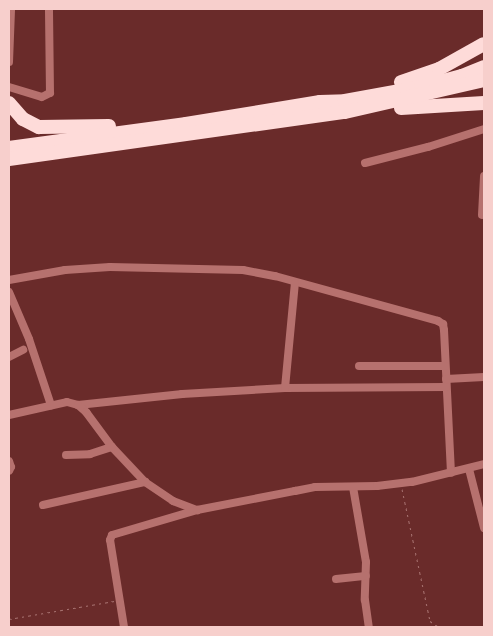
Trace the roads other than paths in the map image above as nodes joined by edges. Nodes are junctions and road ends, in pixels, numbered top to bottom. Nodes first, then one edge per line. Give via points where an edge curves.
1 (11, 9) edge
2 (49, 9) edge
3 (484, 44) edge
4 (9, 58) edge
5 (9, 62) edge
6 (484, 67) edge
7 (484, 80) edge
8 (9, 87) edge
9 (320, 102) junction
10 (9, 103) edge
11 (484, 103) edge
12 (346, 112) junction
13 (160, 127) junction
14 (484, 129) edge
15 (9, 148) edge
16 (9, 158) edge
17 (365, 162) dead end
18 (484, 176) edge
19 (482, 215) dead end
20 (9, 280) edge
21 (295, 283) junction
22 (9, 292) edge
23 (23, 350) dead end
24 (9, 357) edge
25 (359, 366) dead end
26 (445, 366) junction
27 (484, 377) edge
28 (446, 383) junction
29 (285, 388) junction
30 (52, 405) junction
31 (78, 405) junction
32 (9, 415) edge
33 (112, 447) junction
34 (66, 455) dead end
35 (9, 461) edge
36 (484, 464) edge
37 (469, 469) junction
38 (9, 471) edge
39 (451, 473) junction
40 (145, 482) junction
41 (353, 487) junction
42 (44, 505) dead end
43 (197, 510) junction
44 (484, 528) edge
45 (366, 576) junction
46 (336, 579) dead end
47 (124, 627) edge
48 (369, 627) edge

1 - 4 street
2 - 8 street via 50,92 42,97
3 - 9 highway via 439,69 411,80
4 - 5 street
6 - 9 highway via 462,76 411,88 345,101
7 - 12 highway
9 - 13 highway
10 - 13 highway via 29,123 44,128
11 - 12 highway
12 - 16 highway
13 - 15 highway
14 - 17 street
18 - 19 street
20 - 21 street via 65,270 110,267 243,270
21 - 26 street via 442,323
21 - 29 street
22 - 30 street
23 - 24 street
25 - 26 street
26 - 28 street
27 - 28 street
28 - 29 street
28 - 39 street
29 - 31 street
30 - 31 street via 67,402
30 - 32 street
31 - 33 street
33 - 34 street via 90,454
33 - 40 street
35 - 38 street
36 - 37 street
37 - 39 street
37 - 44 street
39 - 41 street via 400,484
40 - 42 street
40 - 43 street via 174,501
41 - 43 street via 315,488
41 - 45 street
43 - 47 street via 111,536
45 - 46 street
45 - 48 street

